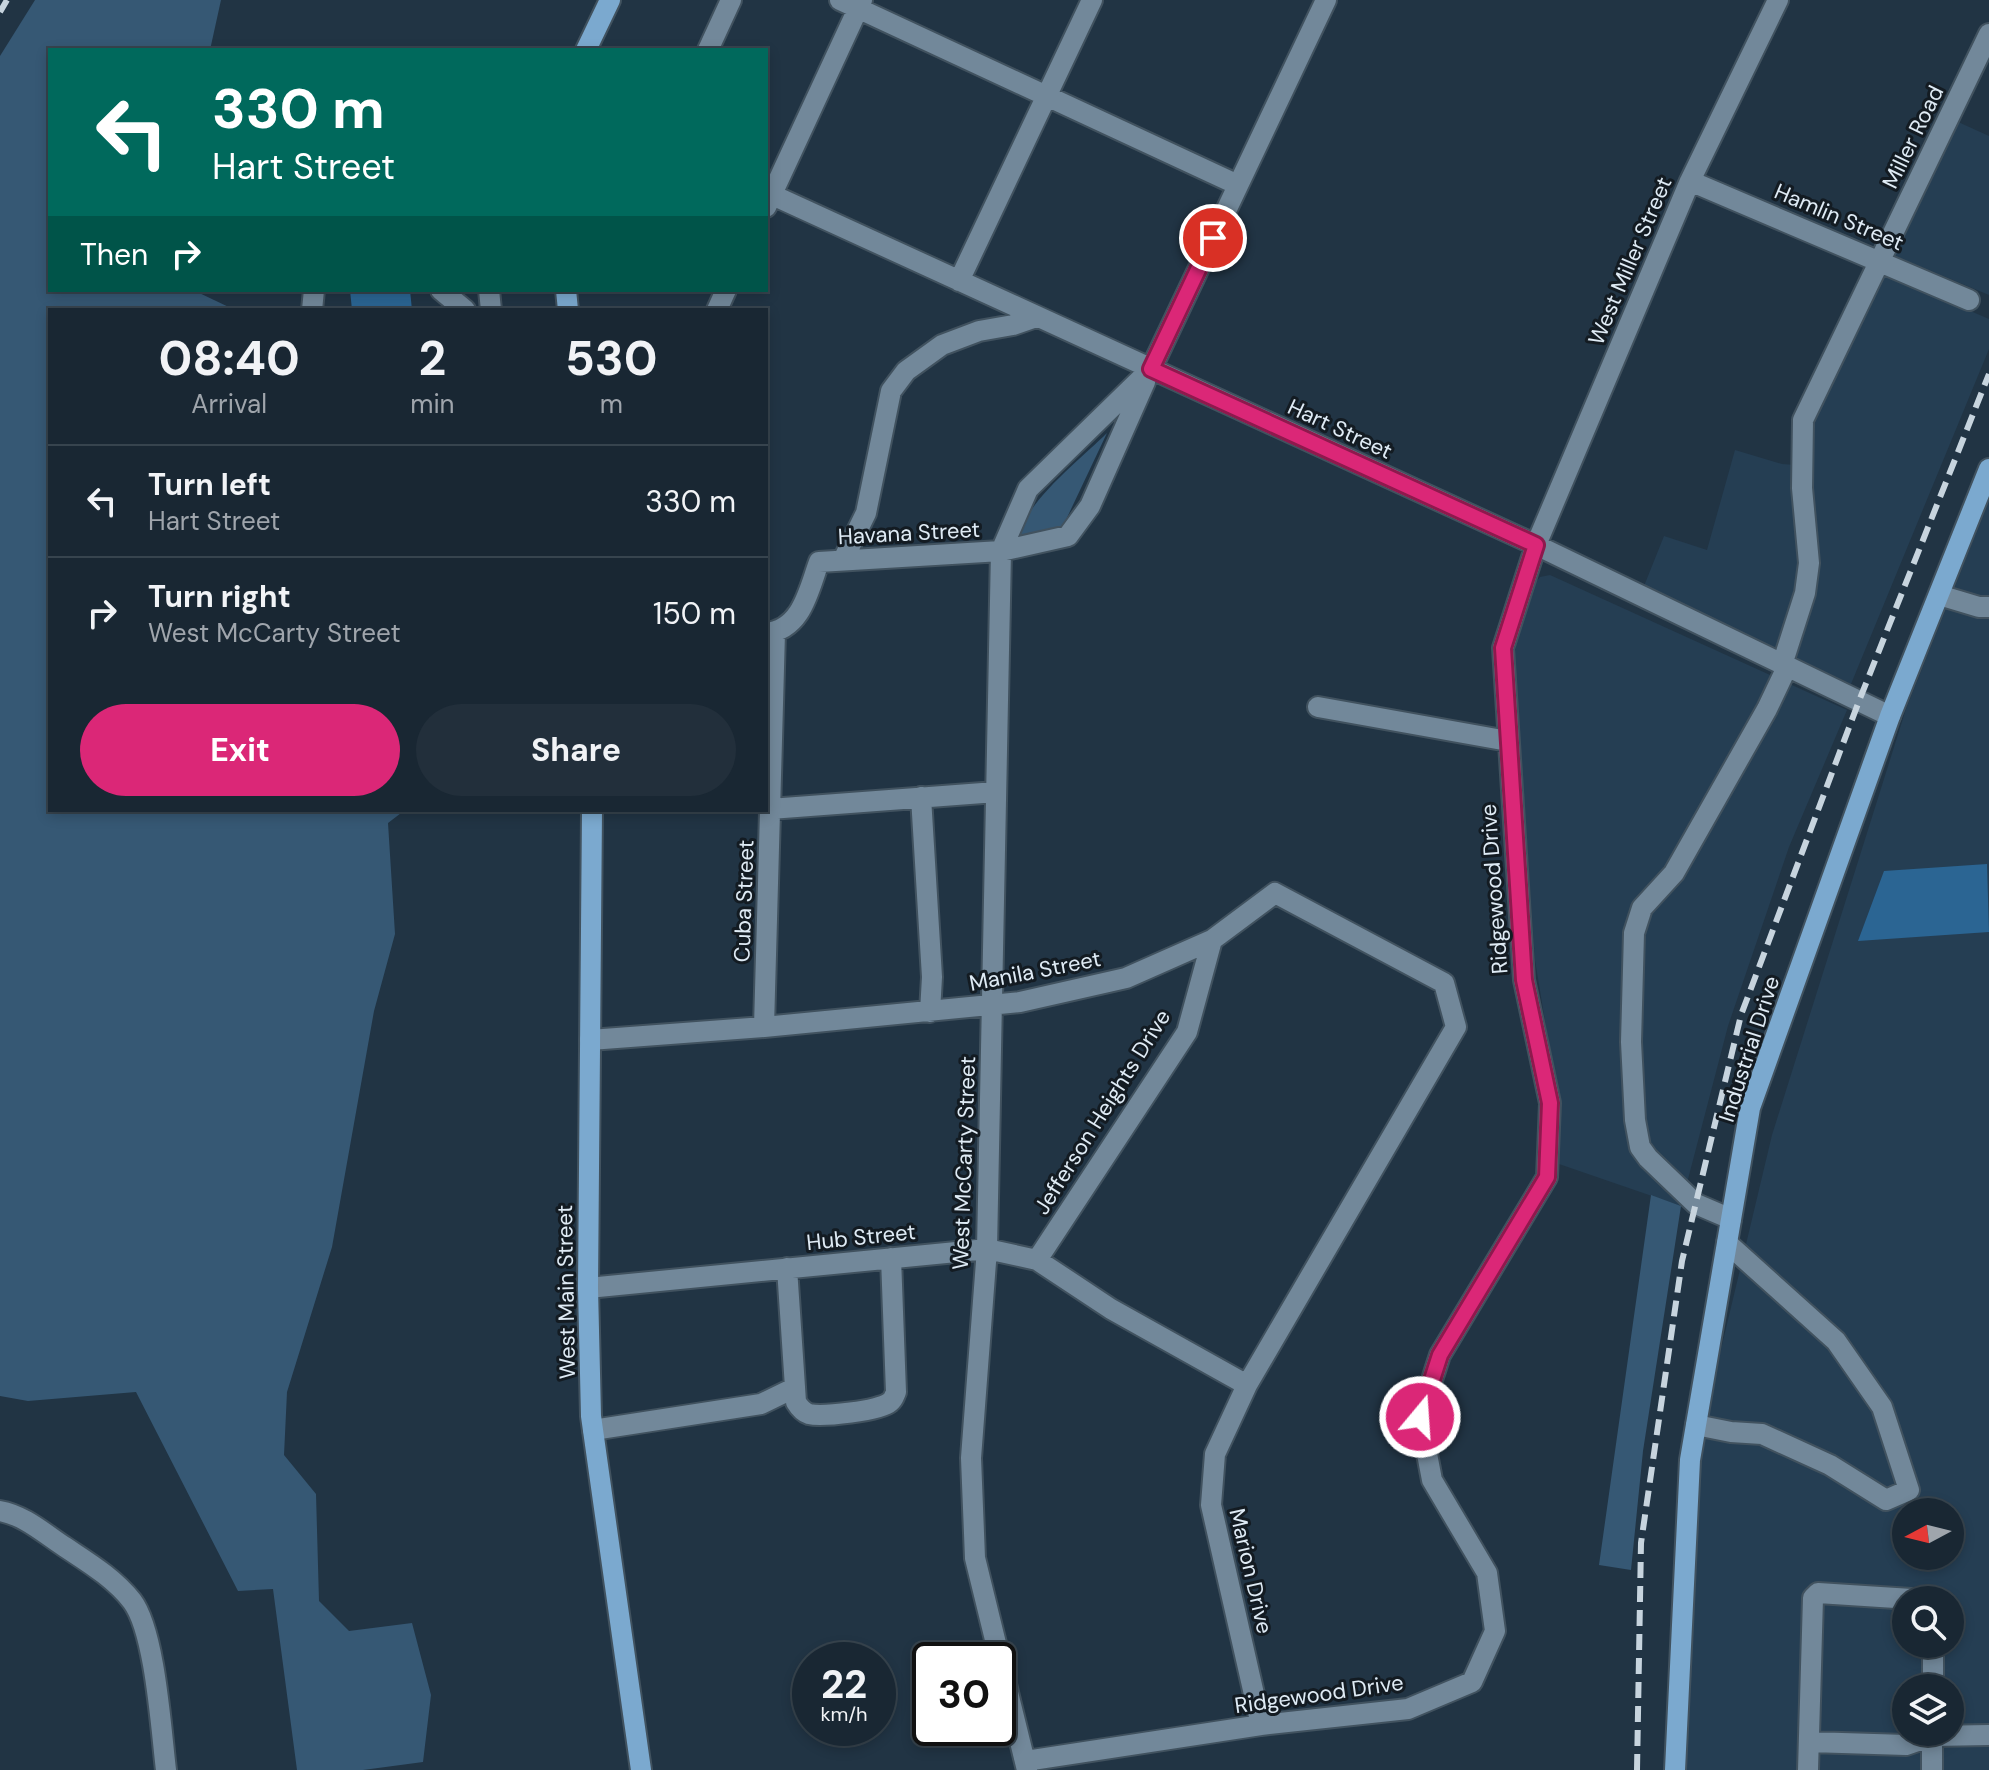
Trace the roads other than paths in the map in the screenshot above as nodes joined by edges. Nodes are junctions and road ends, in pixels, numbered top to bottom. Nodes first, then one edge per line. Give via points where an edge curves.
1 (610, 0) edge
2 (731, 0) edge
3 (1092, 0) edge
4 (1778, 0) edge
5 (1321, 2) edge
6 (853, 3) edge
7 (1989, 34) edge
8 (587, 48) edge
9 (709, 48) edge
10 (1047, 95) junction
11 (1690, 181) junction
12 (1238, 185) junction
13 (768, 198) edge
14 (1879, 260) junction
15 (959, 281) junction
16 (443, 292) edge
17 (1969, 300) dead end
18 (463, 308) edge
19 (1036, 317) junction
20 (1151, 369) junction
21 (1989, 469) edge
22 (1536, 545) junction
23 (1001, 551) junction
24 (843, 560) junction
25 (1939, 595) junction
26 (1989, 607) edge
27 (771, 632) edge
28 (1785, 666) junction
29 (1318, 707) dead end
30 (1890, 716) junction
31 (1508, 741) junction
32 (996, 792) junction
33 (921, 797) junction
34 (770, 809) junction
35 (592, 812) edge
36 (1212, 940) junction
37 (992, 1006) junction
38 (930, 1012) junction
39 (764, 1027) junction
40 (1456, 1027) joint
41 (590, 1040) junction
42 (1731, 1219) junction
43 (1727, 1243) junction
44 (987, 1249) junction
45 (891, 1258) junction
46 (1037, 1260) junction
47 (787, 1268) junction
48 (588, 1288) junction
49 (1247, 1385) junction
50 (794, 1388) junction
51 (1696, 1425) junction
52 (593, 1430) junction
53 (0, 1511) edge
54 (1892, 1598) edge
55 (1261, 1725) junction
56 (1964, 1735) edge
57 (1989, 1735) edge
58 (1810, 1742) junction
59 (1892, 1745) edge
60 (1932, 1746) edge
61 (1026, 1765) edge
62 (166, 1770) edge
63 (641, 1770) edge
64 (1675, 1770) edge
65 (1808, 1770) edge
66 (1932, 1770) edge

1 - 8 main road
2 - 9 street
3 - 10 street
4 - 11 street, West Miller Street
5 - 12 street, West McCarty Street
6 - 10 street
6 - 13 street
7 - 14 street, Miller Road
10 - 12 street
10 - 15 street
11 - 14 street, Hamlin Street
11 - 22 street, West Miller Street
12 - 20 street, West McCarty Street
13 - 15 street, Hart Street
14 - 17 street, Hamlin Street
14 - 28 street via 1803,420 1809,563
15 - 19 street, Hart Street
16 - 18 street
19 - 20 street, Hart Street
19 - 24 street via 942,345 906,371 891,391 866,513
20 - 22 street, Hart Street
20 - 23 street, West McCarty Street via 1028,489
20 - 23 street, West McCarty Street via 1090,506 1068,536
21 - 25 main road, Industrial Drive
22 - 28 street, Hart Street
22 - 31 street, Ridgewood Drive via 1503,648
23 - 24 street, Havana Street
23 - 32 street, West McCarty Street
24 - 27 street, Havana Street via 819,562 800,614
25 - 26 street
25 - 30 main road, Industrial Drive
27 - 34 street, Cuba Street
28 - 30 street, Hart Street
28 - 42 street via 1767,709 1674,873 1642,908 1634,933 1631,1042 1640,1147 1696,1204
29 - 31 street
30 - 42 main road, Industrial Drive via 1750,1108
31 - 55 street, Ridgewood Drive via 1524,980 1550,1103 1547,1177 1440,1355 1420,1417 1432,1480 1487,1573 1495,1631 1472,1682 1408,1709
32 - 33 street
32 - 37 street, West McCarty Street
33 - 34 street
33 - 38 street
34 - 39 street, Cuba Street
35 - 41 main road, West Main Street
36 - 37 street, Manila Street via 1126,978
36 - 40 street, Manila Street via 1275,893 1444,983
36 - 46 street, Jefferson Heights Drive via 1187,1032
37 - 38 street, Manila Street
37 - 44 street, West McCarty Street
38 - 39 street, Manila Street
39 - 41 street, Manila Street
40 - 49 street, Marion Drive
41 - 48 main road, West Main Street
42 - 43 main road, Industrial Drive
43 - 51 main road, Industrial Drive
43 - 51 street via 1836,1341 1882,1407 1909,1490 1886,1500 1830,1465 1762,1434
44 - 45 street, Hub Street
44 - 46 street, Hub Street
44 - 61 street, West McCarty Street via 971,1458 975,1558
45 - 47 street, Hub Street
45 - 50 street via 893,1399 879,1407 810,1414 796,1402
46 - 49 street, Hub Street via 1111,1309
47 - 48 street, Hub Street
47 - 50 street
48 - 52 main road, West Main Street
49 - 55 street, Marion Drive via 1215,1454 1211,1505
50 - 52 street via 761,1404
51 - 64 main road, Industrial Drive
52 - 63 main road, West Main Street
53 - 62 street via 24,1520 102,1571 134,1603 149,1643
54 - 58 street via 1818,1593 1813,1598
55 - 61 street, Ridgewood Drive
56 - 57 street
58 - 59 street
58 - 65 street
60 - 66 street

